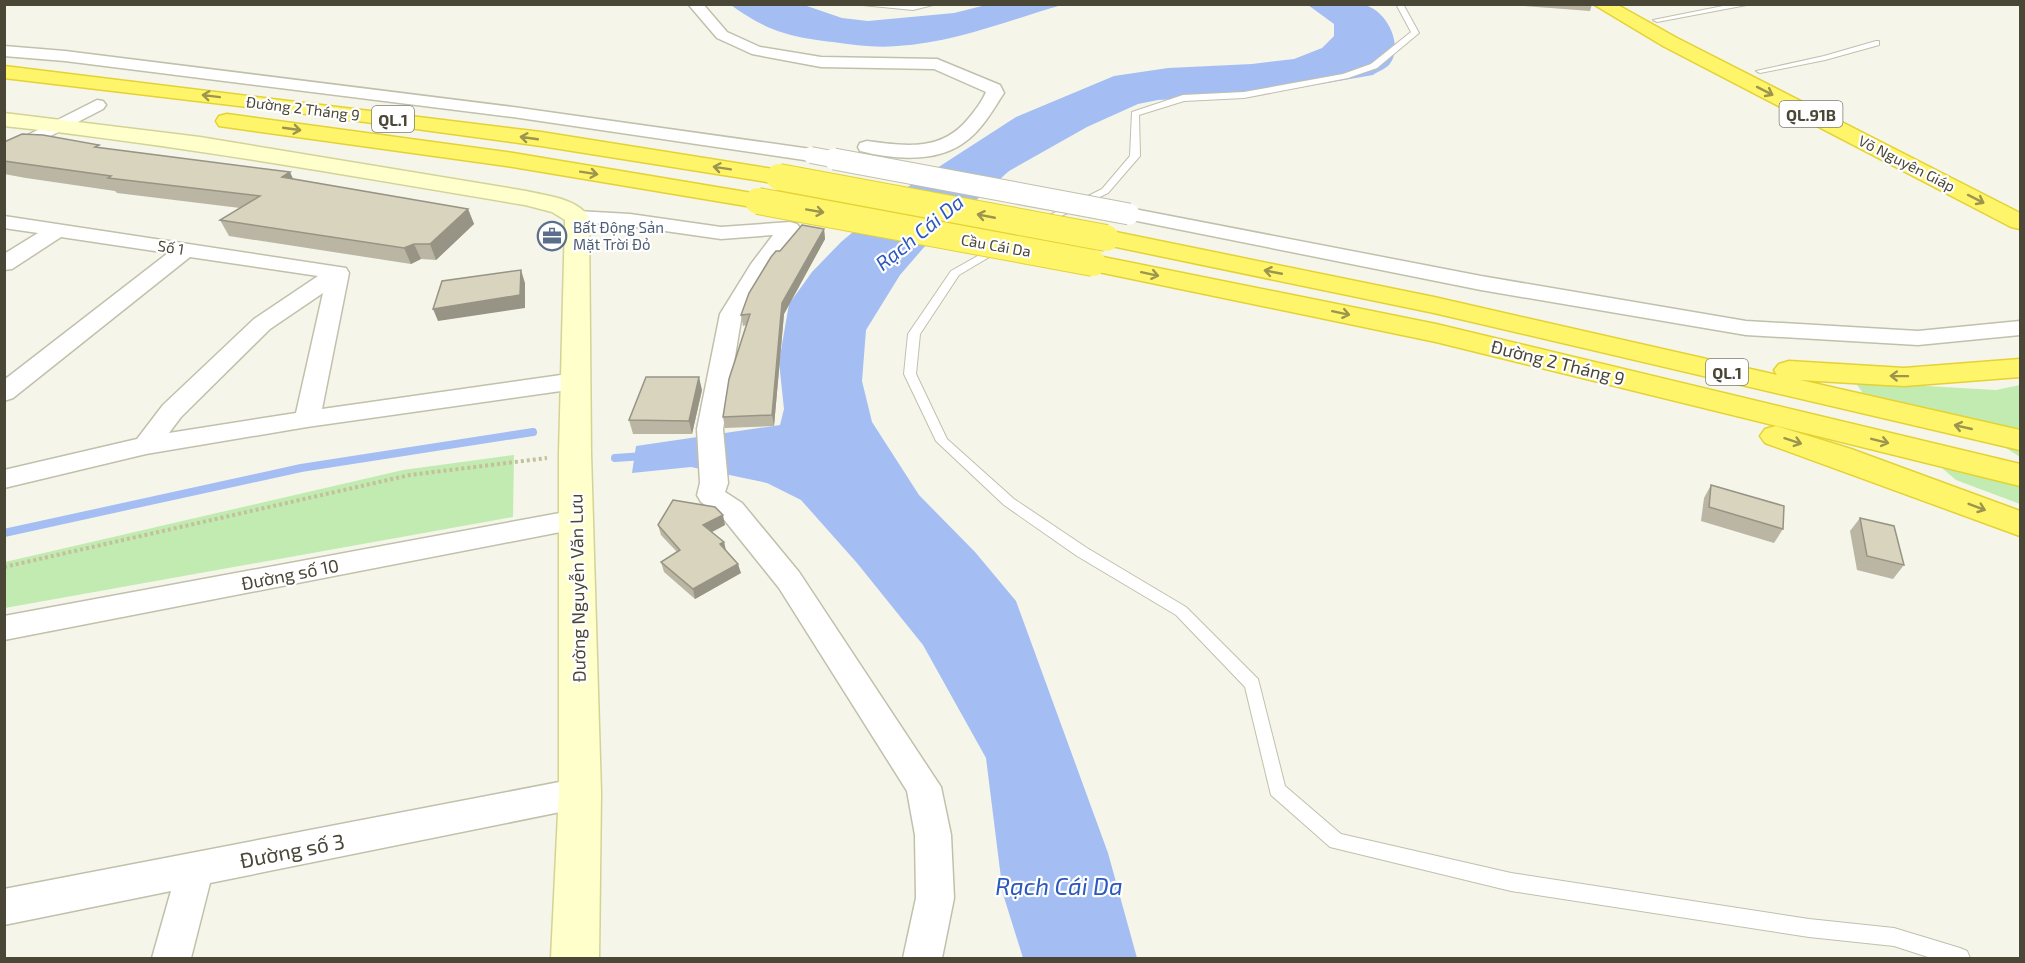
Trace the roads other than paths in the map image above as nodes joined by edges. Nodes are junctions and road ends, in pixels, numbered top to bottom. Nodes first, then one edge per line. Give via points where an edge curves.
1 (695, 4) edge
2 (855, 4) edge
3 (934, 4) edge
4 (1399, 4) edge
5 (1602, 4) edge
6 (1627, 4) edge
7 (1749, 4) edge
8 (1657, 20) junction
9 (1876, 43) dead end
10 (4, 51) edge
11 (1760, 71) junction
12 (4, 72) edge
13 (4, 93) edge
14 (28, 96) dead end
15 (62, 100) dead end
16 (97, 105) junction
17 (119, 108) dead end
18 (4, 119) edge
19 (209, 119) dead end
20 (58, 124) junction
21 (867, 147) dead end
22 (4, 155) edge
23 (1937, 157) dead end
24 (780, 177) joint
25 (758, 201) joint
26 (577, 217) junction
27 (4, 222) edge
28 (2020, 222) edge
29 (57, 230) junction
30 (1106, 238) joint
31 (187, 249) junction
32 (1093, 262) joint
33 (4, 264) edge
34 (338, 273) junction
35 (1435, 319) junction
36 (2020, 328) edge
37 (2020, 368) edge
38 (575, 381) junction
39 (4, 393) edge
40 (307, 419) junction
41 (2020, 440) edge
42 (146, 445) junction
43 (2020, 475) edge
44 (4, 478) edge
45 (576, 520) junction
46 (2020, 524) edge
47 (4, 628) edge
48 (580, 793) junction
49 (195, 870) junction
50 (4, 908) edge
51 (172, 958) edge
52 (575, 958) edge
53 (923, 958) edge
54 (1960, 958) edge

1 - 21 street via 722,34 758,51 821,62 937,64 994,89 982,115 962,137 942,147 907,153
2 - 3 lane via 913,8
4 - 54 lane via 1415,33 1374,66 1345,76 1244,95 1183,98 1135,114 1135,156 1104,191 1041,222 955,273 914,334 910,374 942,441 1009,502 1181,612 1252,684 1277,790 1336,841 1511,882 1894,938
5 -> 28 highway, Võ Nguyên Giáp / QL.91B
6 - 8 highway, Võ Nguyên Giáp / QL.91B
7 - 8 lane
8 - 11 highway, Võ Nguyên Giáp / QL.91B
9 - 11 lane
10 - 36 street, bridge via 513,112 811,155 1481,283 1746,328 1918,338
11 - 23 highway, Võ Nguyên Giáp / QL.91B
24 -> 12 highway, Đường 2 Tháng 9 / QL.1 via 518,136
13 - 14 highway
15 - 16 highway
16 - 17 highway
16 - 20 street
18 - 20 street
19 -> 25 highway, Đường 2 Tháng 9 / QL.1 via 513,160
20 - 22 street
20 - 26 street via 526,198 561,207
30 -> 24 highway, Cầu Cái Da / QL.1, bridge
25 -> 32 highway, Cầu Cái Da / QL.1, bridge
26 - 38 street, Đường Nguyễn Văn Lưu
26 - 53 street via 721,233 790,228 733,308 710,429 714,483 711,495 732,510 789,579 924,787 933,835 935,898
27 - 29 street, Số 1
29 - 31 street, Số 1
29 - 33 street
35 -> 30 highway, Đường 2 Tháng 9 / QL.1
31 - 34 street, Số 1
31 - 39 street
32 -> 35 highway, Đường 2 Tháng 9 / QL.1
34 - 40 street
34 - 42 street via 262,324 172,411
37 -> 35 highway via 1904,377 1794,371
41 -> 35 highway, Đường 2 Tháng 9 / QL.1
35 -> 43 highway, Đường 2 Tháng 9 / QL.1
35 -> 46 highway via 1839,457
38 - 40 street
38 - 45 street, Đường Nguyễn Văn Lưu
40 - 42 street
42 - 44 street
45 - 47 street, Đường số 10
45 - 48 street, Đường Nguyễn Văn Lưu
48 - 49 street, Đường số 3
48 - 52 street, Đường Nguyễn Văn Lưu
49 - 50 street, Đường số 3
49 - 51 street

